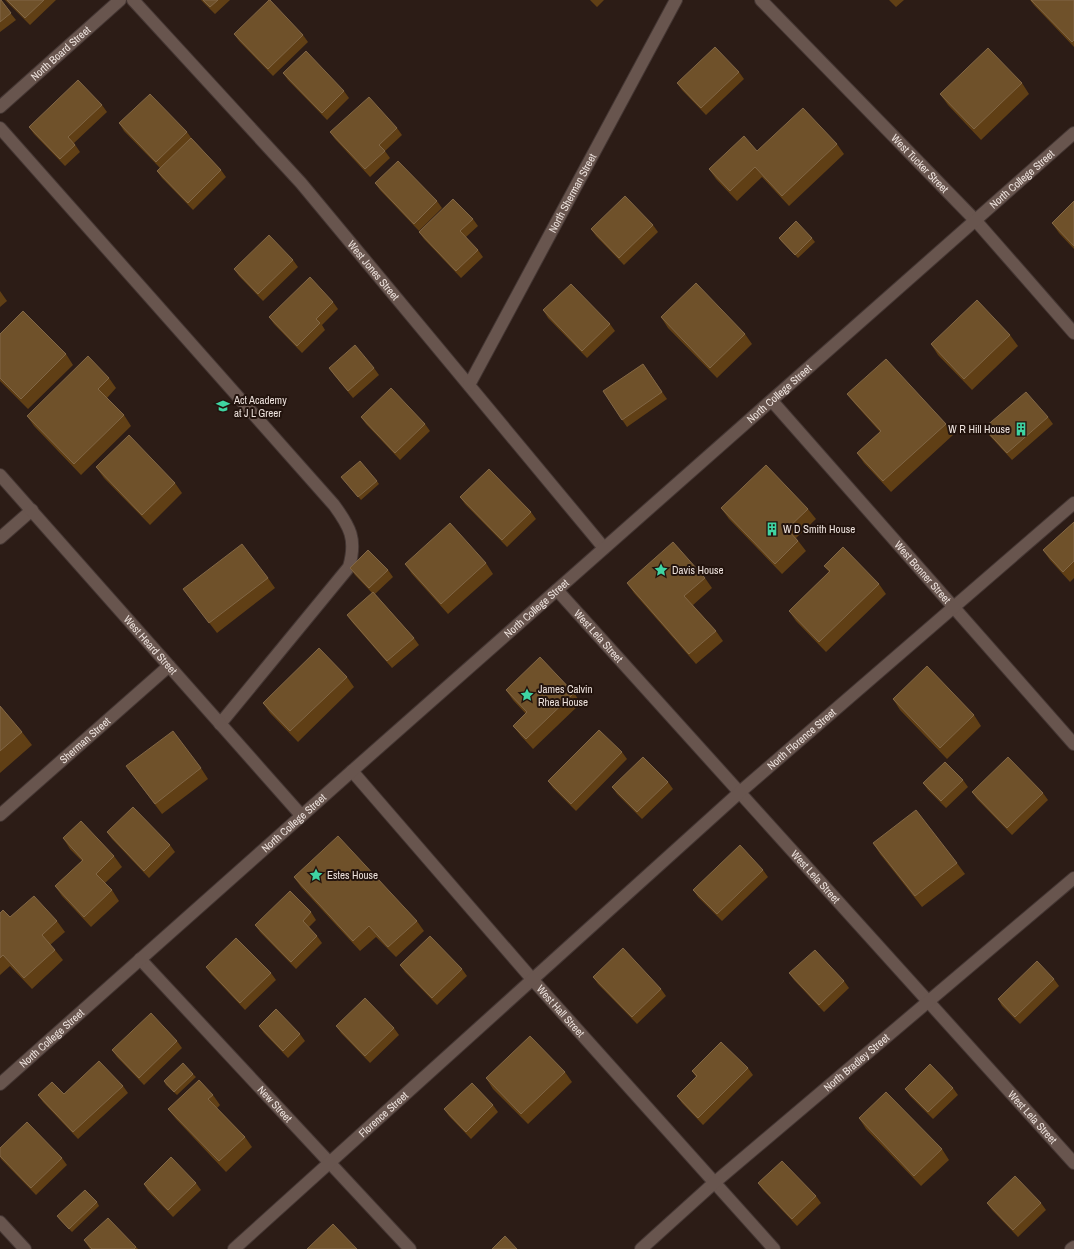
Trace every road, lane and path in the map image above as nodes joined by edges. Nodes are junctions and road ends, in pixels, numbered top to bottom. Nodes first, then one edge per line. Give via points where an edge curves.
1 (120, 0) edge
2 (133, 0) edge
3 (676, 0) edge
4 (761, 0) edge
5 (0, 107) edge
6 (0, 128) edge
7 (1074, 133) edge
8 (976, 221) junction
9 (1074, 333) edge
10 (469, 385) junction
11 (772, 401) junction
12 (0, 475) edge
13 (1074, 503) edge
14 (32, 510) junction
15 (0, 538) edge
16 (604, 548) junction
17 (557, 590) junction
18 (954, 608) junction
19 (169, 666) junction
20 (220, 724) junction
21 (1074, 744) edge
22 (352, 771) junction
23 (740, 792) junction
24 (0, 815) edge
25 (301, 816) junction
26 (1074, 878) edge
27 (140, 959) junction
28 (532, 979) junction
29 (929, 1002) junction
30 (0, 1084) edge
31 (330, 1162) junction
32 (1074, 1163) edge
33 (714, 1183) junction
34 (0, 1222) edge
35 (1074, 1247) edge
36 (25, 1249) edge
37 (234, 1249) edge
38 (410, 1249) edge
39 (641, 1249) edge
40 (774, 1249) edge
41 (1071, 1249) edge

1 - 5 street, North Board Street
2 - 10 street, West Jones Street via 301,183
3 - 10 street, North Sherman Street
4 - 8 street, West Tucker Street
6 - 20 street via 334,505 348,525 353,540 353,554 349,567
7 - 8 street, North College Street
8 - 9 street, West Tucker Street
8 - 11 street, North College Street
10 - 16 street, West Jones Street
11 - 16 street, North College Street
11 - 18 street, West Bonner Street
12 - 14 street, West Heard Street
13 - 18 street, North Florence Street
14 - 15 street
14 - 19 street, West Heard Street
16 - 17 street, North College Street
17 - 22 street, North College Street
17 - 23 street, West Lela Street
18 - 21 street, West Bonner Street
18 - 23 street, North Florence Street
19 - 20 street, West Heard Street
19 - 24 street, Sherman Street
20 - 25 street, West Heard Street
22 - 25 street, North College Street
22 - 28 street, West Hall Street
23 - 28 street, North Florence Street
23 - 29 street, West Lela Street
25 - 27 street, North College Street
26 - 29 street, North Bradley Street
27 - 30 street, North College Street
27 - 31 street, New Street
28 - 31 street, Florence Street
28 - 33 street, West Hall Street
29 - 32 street, West Lela Street
29 - 33 street, North Bradley Street
31 - 37 street, Florence Street
31 - 38 street, New Street
33 - 39 street, North Bradley Street
33 - 40 street, West Hall Street
34 - 36 street
35 - 41 street

